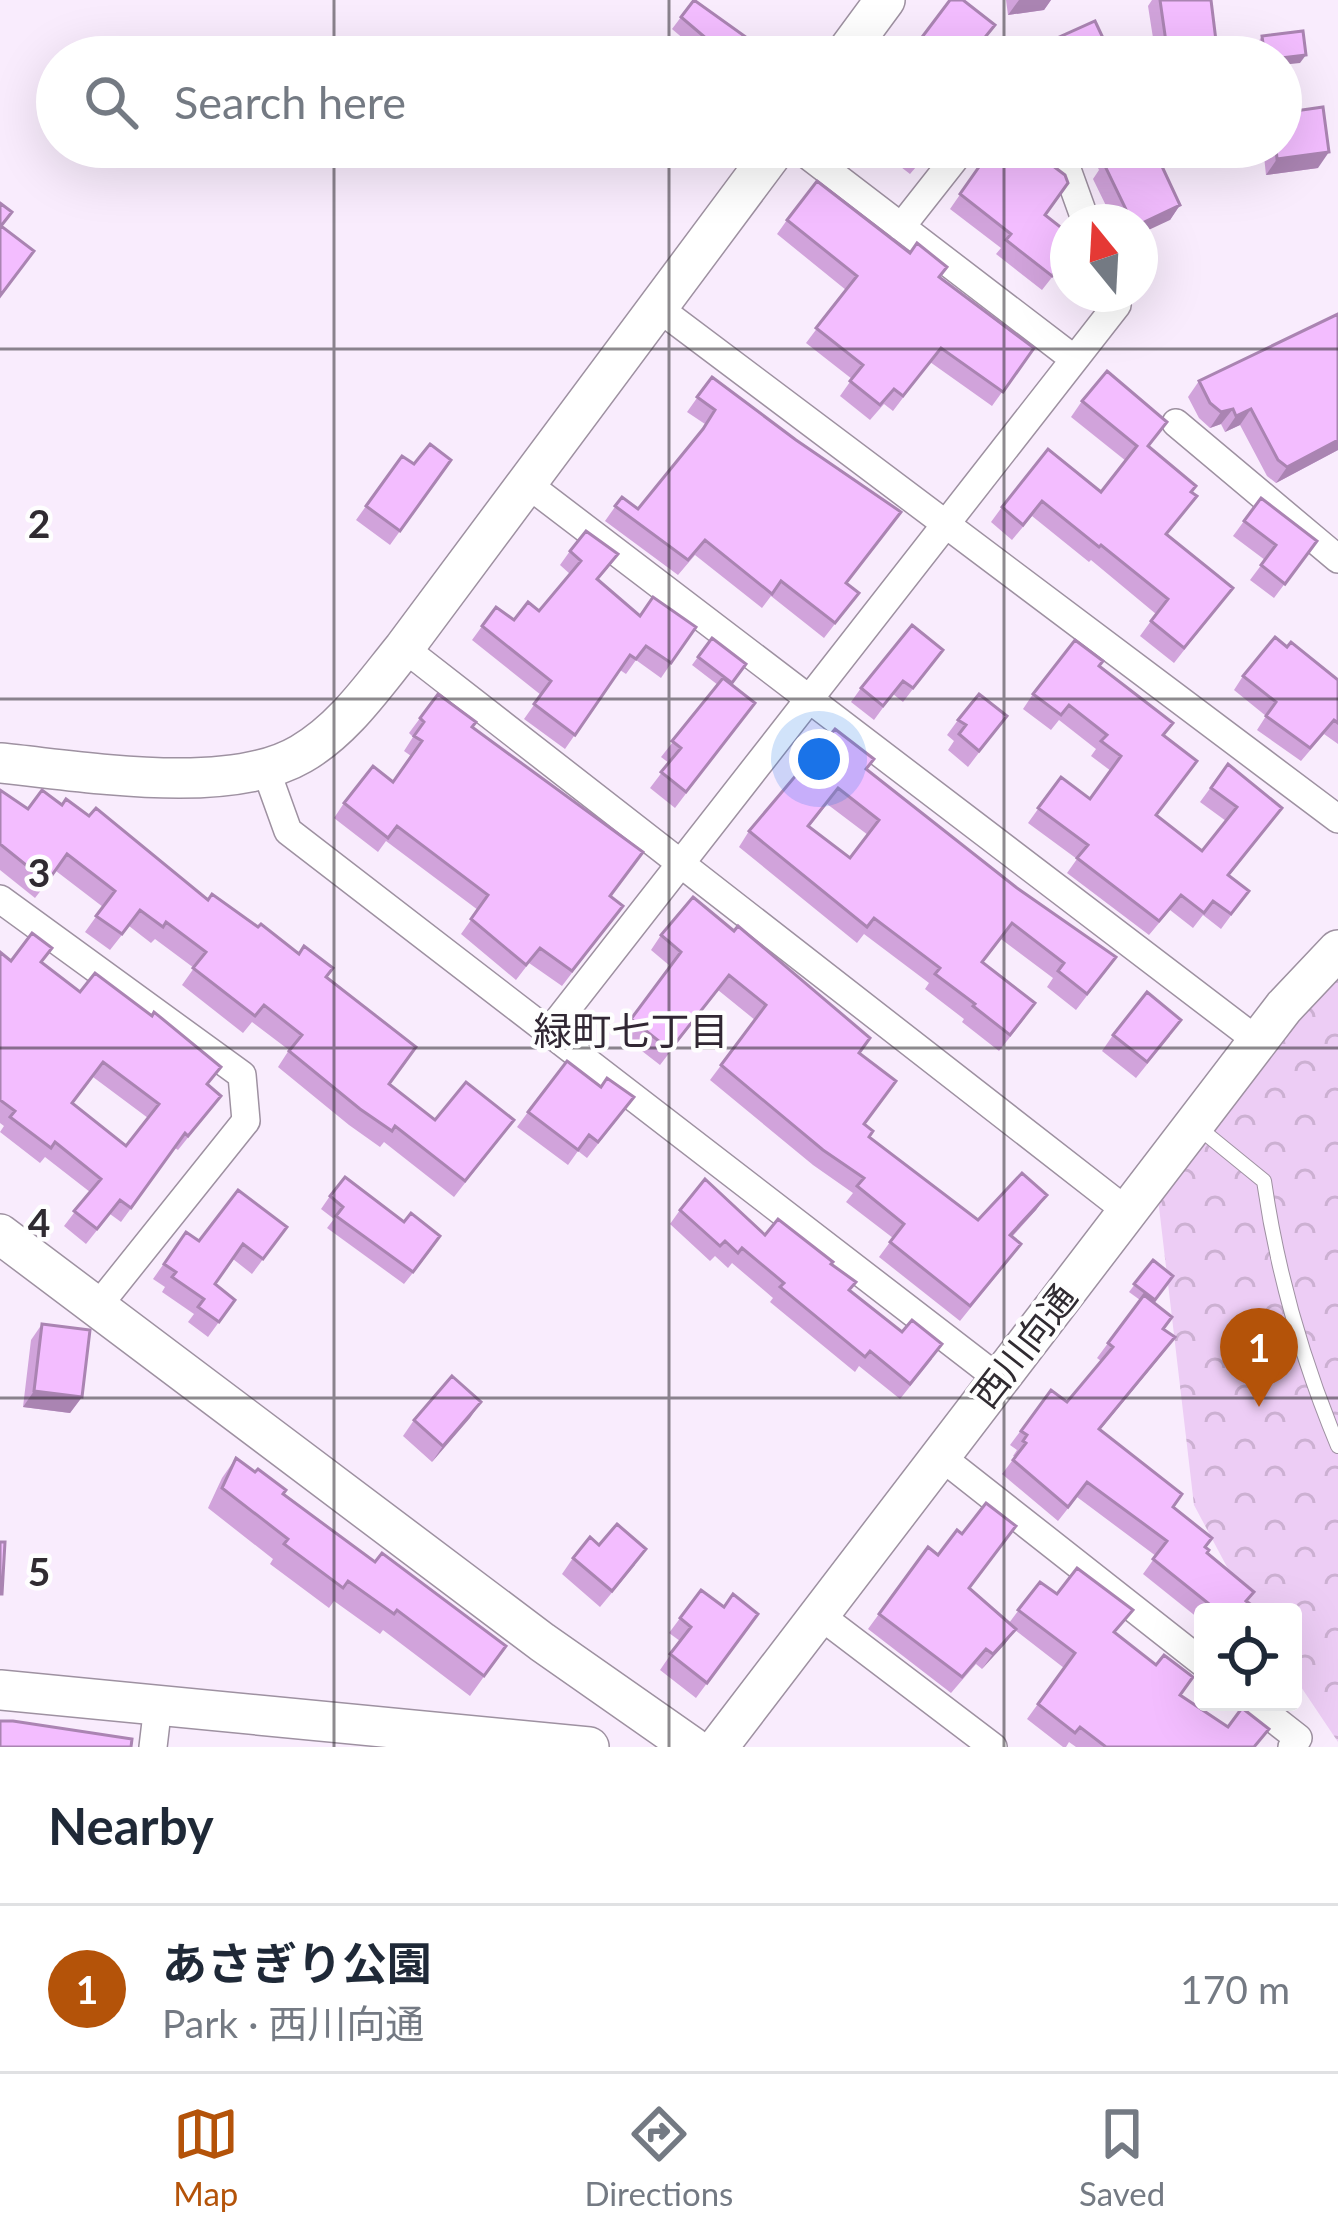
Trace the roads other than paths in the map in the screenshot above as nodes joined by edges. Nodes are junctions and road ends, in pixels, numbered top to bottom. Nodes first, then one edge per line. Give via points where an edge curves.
1 (885, 0) edge
2 (858, 36) edge
3 (761, 168) edge
4 (824, 168) edge
5 (947, 168) edge
6 (1067, 168) edge
7 (1080, 204) edge
8 (901, 227) junction
9 (657, 307) junction
10 (1111, 312) edge
11 (1074, 359) junction
12 (1176, 423) dead end
13 (526, 483) junction
14 (948, 525) junction
15 (1338, 560) edge
16 (404, 648) junction
17 (810, 700) junction
18 (0, 763) edge
19 (266, 770) junction
20 (1338, 819) edge
21 (680, 864) junction
22 (0, 899) edge
23 (1338, 950) edge
24 (549, 1032) junction
25 (1258, 1042) junction
26 (1195, 1125) junction
27 (1128, 1212) junction
28 (0, 1234) edge
29 (97, 1307) junction
30 (999, 1379) junction
31 (1338, 1446) edge
32 (940, 1456) junction
33 (818, 1614) junction
34 (1194, 1656) edge
35 (0, 1690) edge
36 (158, 1706) junction
37 (1264, 1711) edge
38 (153, 1747) edge
39 (589, 1747) edge
40 (692, 1747) edge
41 (718, 1747) edge
42 (993, 1747) edge
43 (1292, 1747) edge

1 - 2 street
3 - 9 street
4 - 8 street
5 - 8 street
6 - 7 street
8 - 11 street
9 - 13 street
9 - 14 street
10 - 11 street
11 - 14 street
12 - 15 street
13 - 16 street
13 - 17 street
14 - 17 street
14 - 20 street
16 - 19 street via 339,725
16 - 21 street
17 - 21 street
17 - 25 street
18 - 19 street via 115,774
19 - 24 street via 289,831
21 - 24 street
21 - 27 street
22 - 29 street via 242,1075 246,1121
23 - 25 street, 西川向通
24 - 30 street
25 - 26 street, 西川向通
26 - 27 street, 西川向通
26 - 31 lane via 1264,1181 1313,1386
27 - 30 street, 西川向通
28 - 29 street
29 - 40 street
30 - 32 street, 西川向通
32 - 33 street, 西川向通
32 - 34 street
33 - 41 street, 西川向通
33 - 42 street
35 - 36 street
36 - 38 street
36 - 39 street
37 - 43 street via 1298,1738

